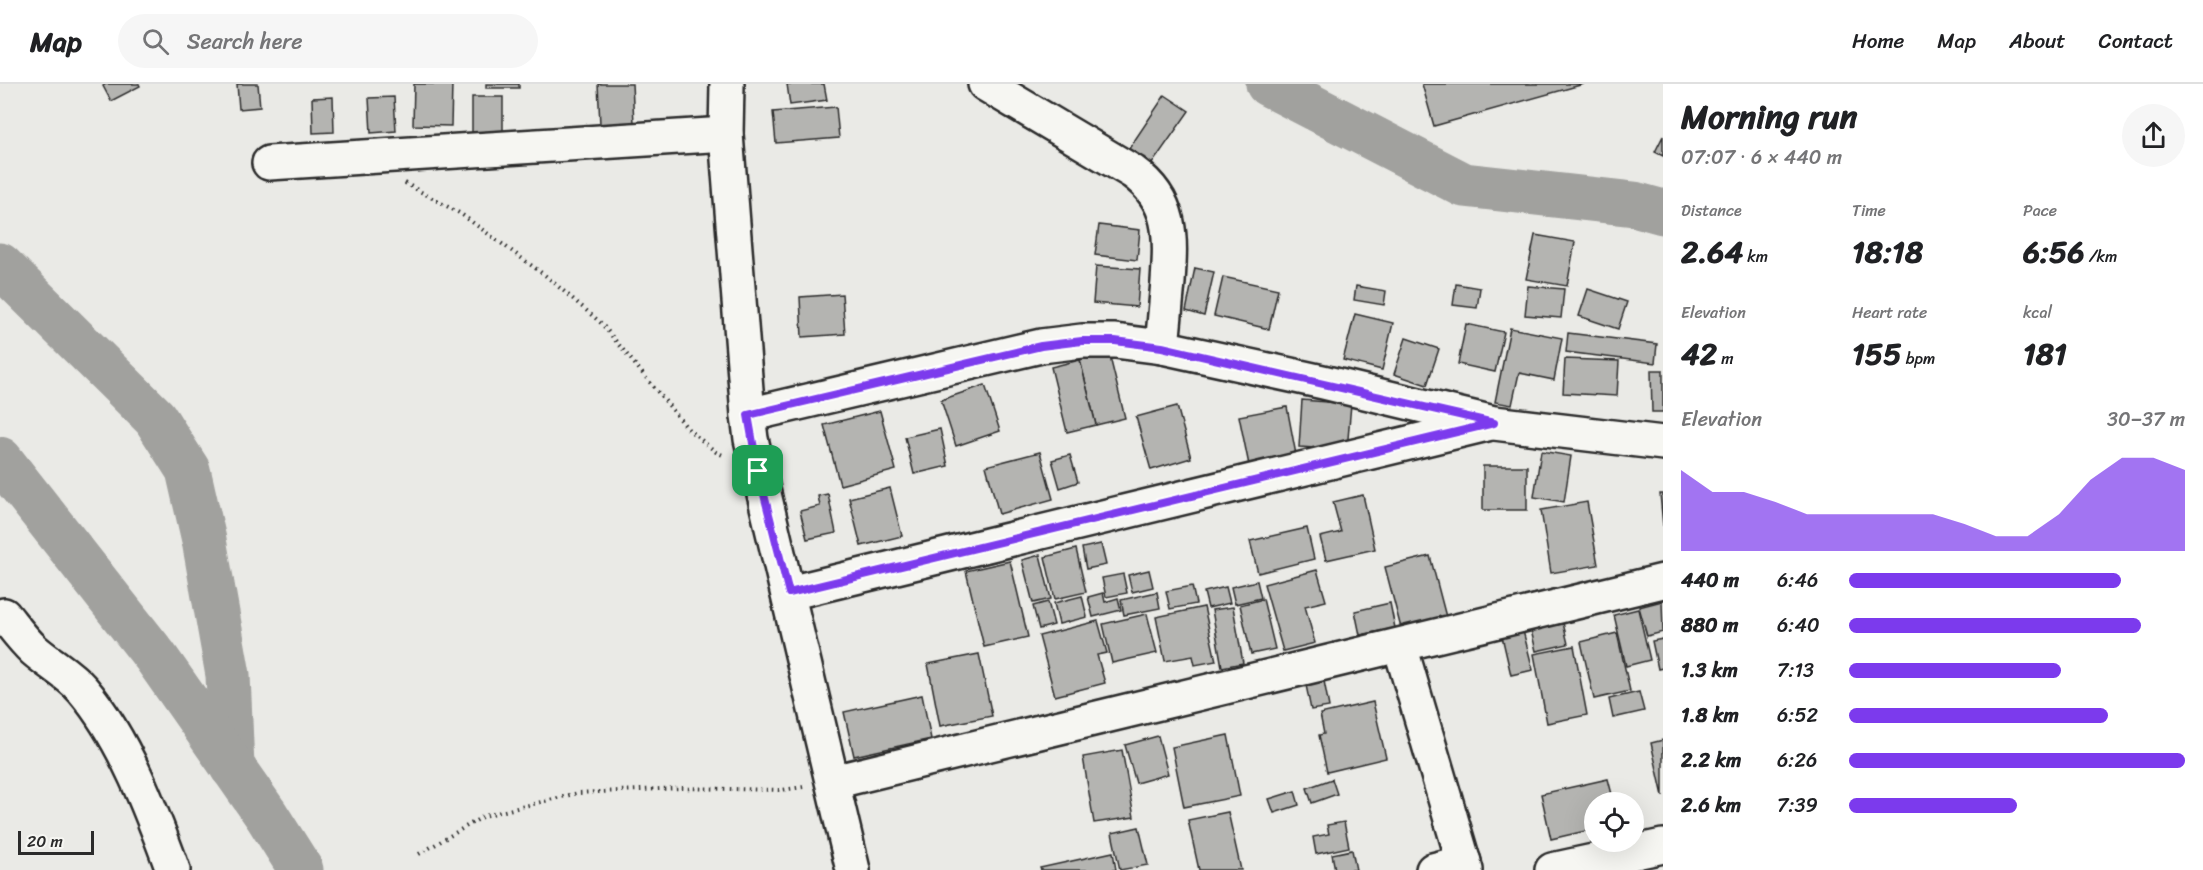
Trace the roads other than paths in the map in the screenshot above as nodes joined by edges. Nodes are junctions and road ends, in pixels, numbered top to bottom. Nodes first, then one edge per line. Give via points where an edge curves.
1 (727, 84) edge
2 (985, 84) edge
3 (726, 134) junction
4 (268, 163) dead end
5 (1162, 347) junction
6 (748, 415) junction
7 (1494, 423) junction
8 (1663, 443) edge
9 (1663, 581) edge
10 (789, 593) junction
11 (4, 615) dead end
12 (1400, 646) junction
13 (833, 782) junction
14 (1663, 846) edge
15 (1455, 867) edge
16 (173, 870) edge
17 (853, 870) edge
18 (1552, 870) edge

1 - 3 street
2 - 5 street via 1133,172 1154,191 1167,219 1170,248
3 - 4 street
3 - 6 street
5 - 6 street via 1115,341 1041,346
5 - 7 street
6 - 10 street
7 - 8 street
7 - 10 street
9 - 12 street
10 - 13 street
11 - 16 street via 33,649 82,689 106,721 150,808
12 - 13 street
12 - 15 street
13 - 17 street
14 - 18 street

